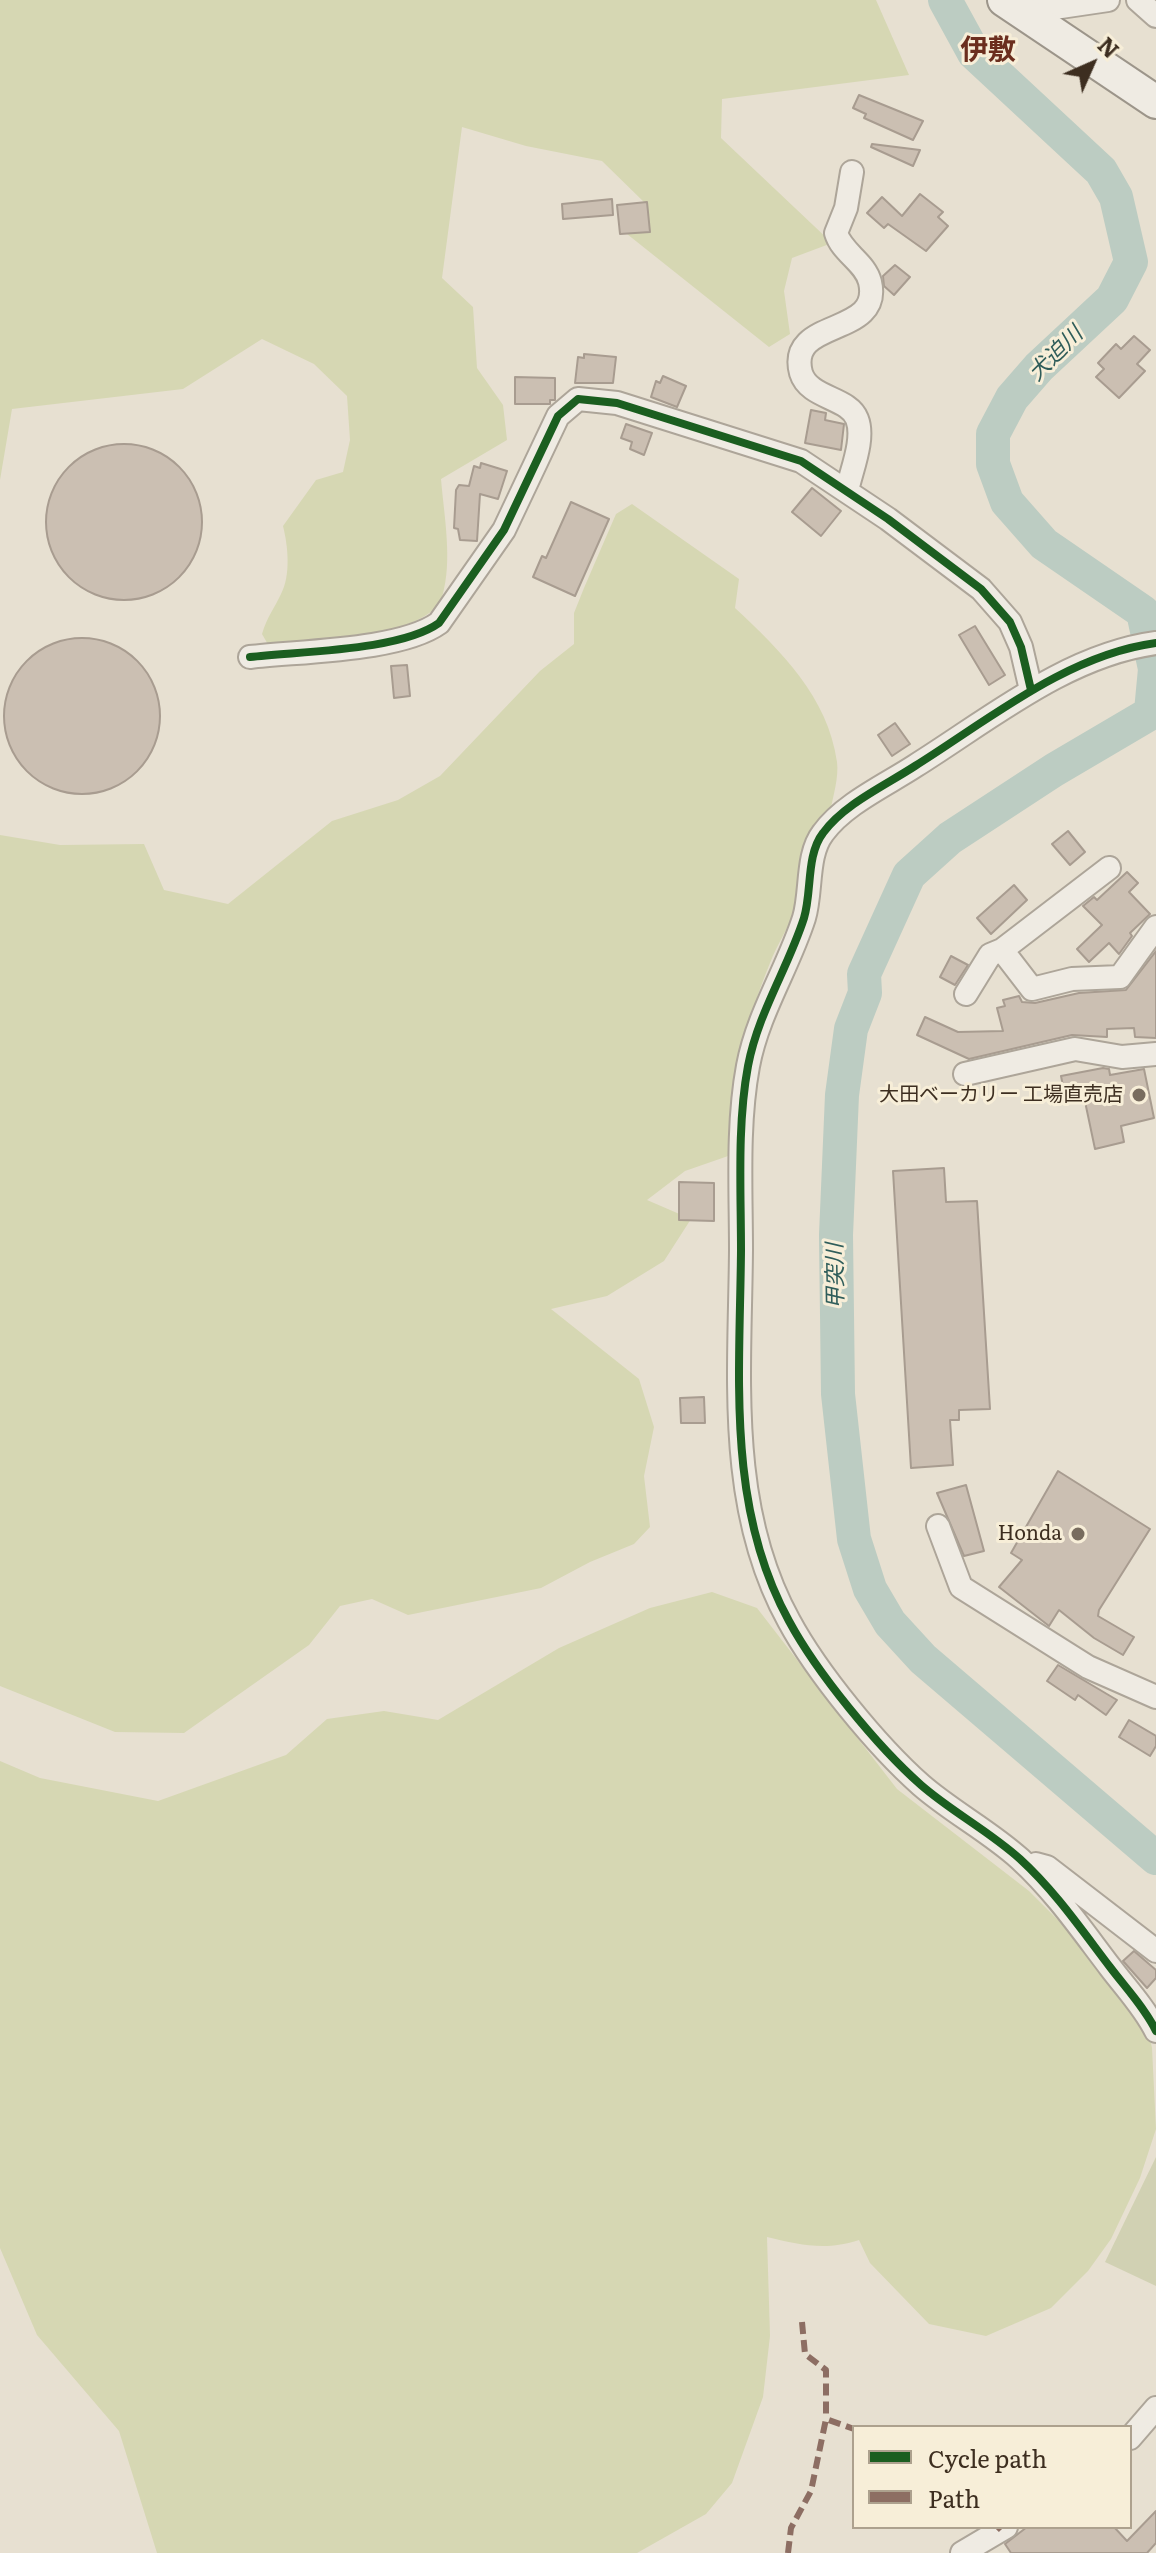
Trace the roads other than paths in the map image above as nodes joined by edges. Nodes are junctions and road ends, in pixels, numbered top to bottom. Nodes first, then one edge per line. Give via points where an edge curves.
1 (1108, 0) edge
2 (1012, 6) edge
3 (1156, 102) edge
4 (852, 172) dead end
5 (847, 491) junction
6 (1156, 643) edge
7 (250, 657) dead end
8 (1031, 690) junction
9 (1109, 868) dead end
10 (1156, 927) edge
11 (1002, 950) junction
12 (966, 994) dead end
13 (1156, 1054) edge
14 (965, 1074) dead end
15 (938, 1526) dead end
16 (1156, 1697) edge
17 (1023, 1862) junction
18 (1156, 1951) edge
19 (1156, 2031) edge
20 (1156, 2408) edge
21 (1132, 2436) edge
22 (1003, 2529) edge
23 (962, 2553) edge

1 - 2 street
2 - 3 street
4 - 5 street via 836,233 870,281 868,308 859,318 812,338 801,374 857,419 859,437
5 - 7 street via 801,461 617,403 578,399 558,416 504,530 439,623 399,640
5 - 8 street via 981,589 1010,622
6 - 8 street via 1129,646
8 - 17 street via 869,795 821,835 803,921 769,995 748,1066 737,1372 743,1473 754,1529 790,1624 896,1760 923,1787
9 - 11 street
10 - 11 street via 1120,977 1072,979 1032,989
11 - 12 street via 990,955
13 - 14 street via 1122,1057 1075,1049
15 - 16 street via 961,1587 1088,1667
17 - 18 street via 1047,1867
17 - 19 street via 1061,1901
20 - 21 street
22 - 23 street

